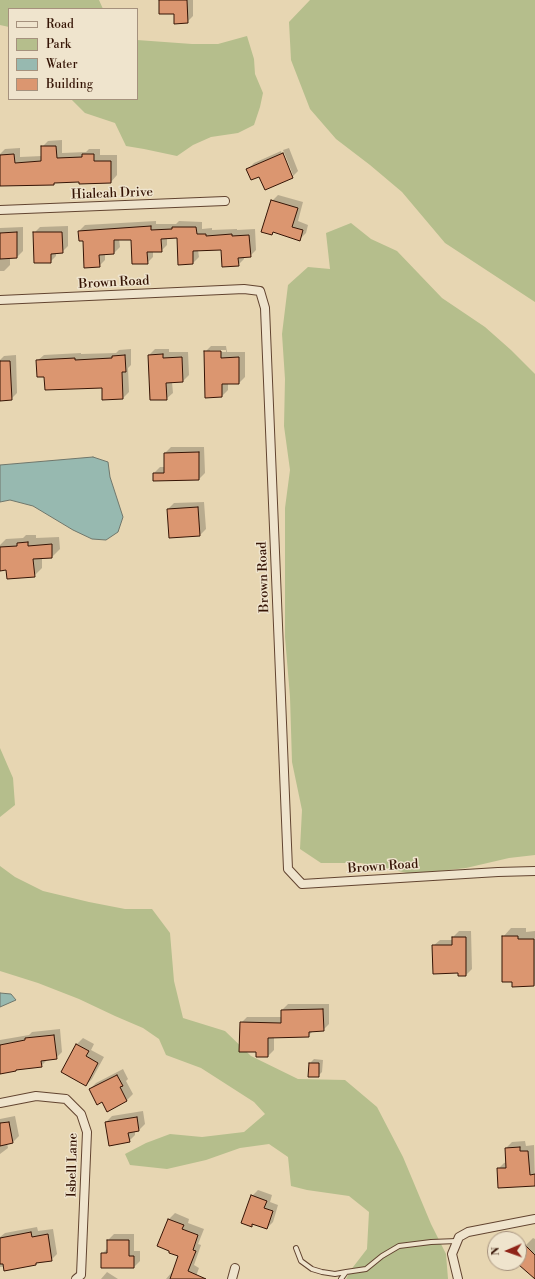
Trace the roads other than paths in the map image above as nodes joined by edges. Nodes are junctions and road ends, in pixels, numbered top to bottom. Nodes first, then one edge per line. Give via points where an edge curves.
1 (225, 201) dead end
2 (0, 210) edge
3 (0, 300) edge
4 (535, 871) edge
5 (0, 1103) edge
6 (535, 1219) edge
7 (458, 1241) junction
8 (296, 1248) dead end
9 (235, 1268) dead end
10 (346, 1272) junction
11 (76, 1279) edge
12 (232, 1279) edge
13 (341, 1279) edge
14 (458, 1279) edge

1 - 2 street, Hialeah Drive
3 - 4 street, Brown Road via 244,289 260,291 265,308 288,869 302,884
5 - 11 street, Isbell Lane via 36,1096 66,1098 81,1114 87,1132 81,1275
6 - 7 street via 468,1232 459,1237
7 - 10 lane via 399,1246 366,1269
7 - 14 street via 452,1254
8 - 10 lane via 301,1261 312,1269 335,1274
9 - 12 street
10 - 13 lane

